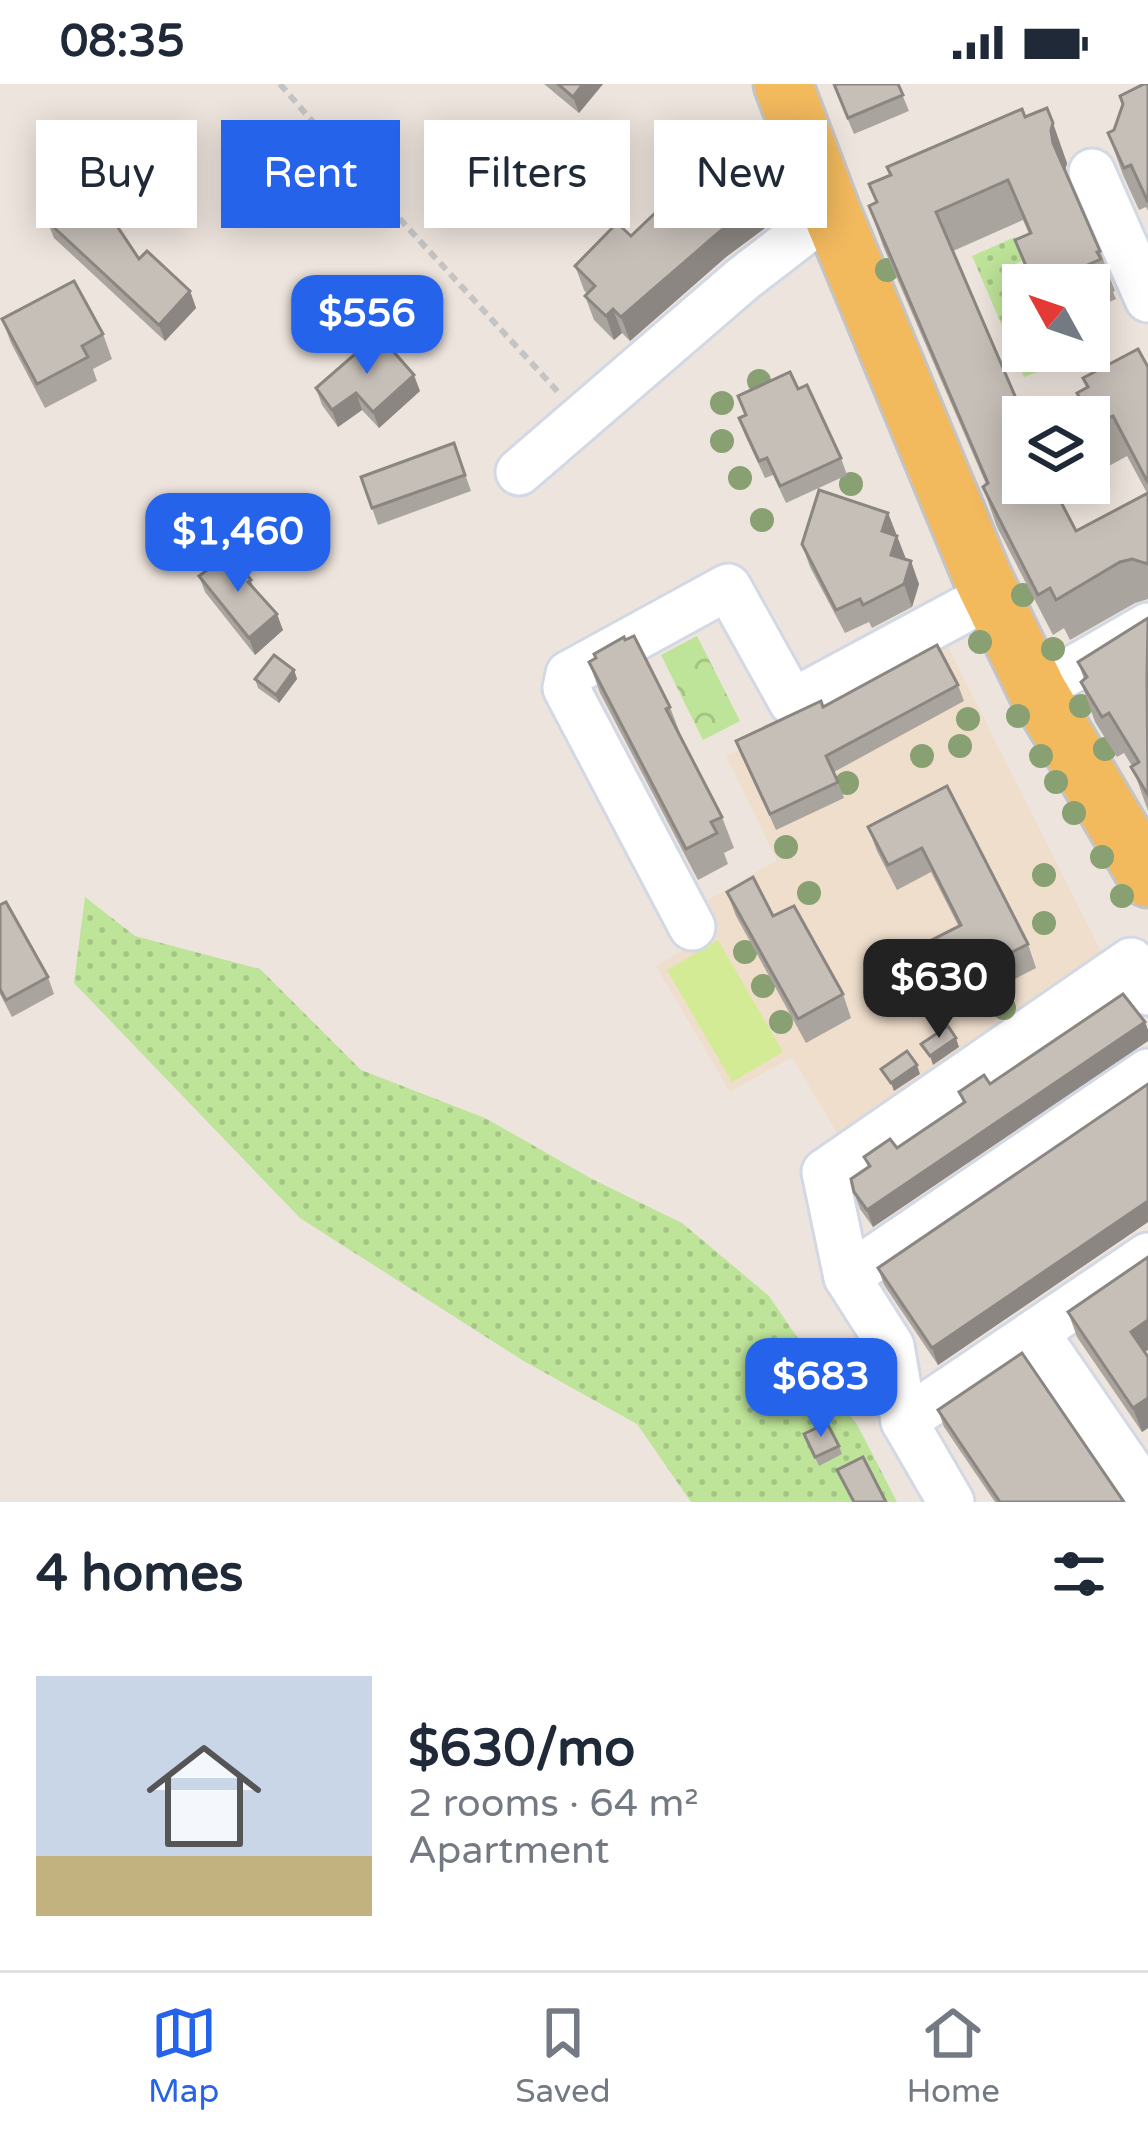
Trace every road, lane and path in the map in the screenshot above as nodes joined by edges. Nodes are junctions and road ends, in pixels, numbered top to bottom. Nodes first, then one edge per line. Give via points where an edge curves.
1 (280, 84) edge
2 (783, 84) edge
3 (1092, 172) dead end
4 (831, 211) junction
5 (1148, 298) edge
6 (582, 418) junction
7 (519, 472) dead end
8 (991, 595) junction
9 (1148, 626) edge
10 (1037, 690) junction
11 (1148, 878) edge
12 (692, 927) dead end
13 (1148, 992) edge
14 (1148, 1072) edge
15 (1148, 1256) edge
16 (847, 1277) junction
17 (1036, 1333) junction
18 (904, 1421) junction
19 (1148, 1496) edge
20 (951, 1502) edge

1 - 6 path
2 - 4 main road
3 - 5 street
4 - 6 street
4 - 8 main road
6 - 7 street
8 - 10 main road
8 - 12 street via 792,702 728,587 569,674 566,688
9 - 10 street
10 - 11 main road
13 - 16 street via 1131,962 825,1172
14 - 16 street
15 - 17 street
16 - 18 street via 891,1346
17 - 18 street
17 - 19 street
18 - 20 street

